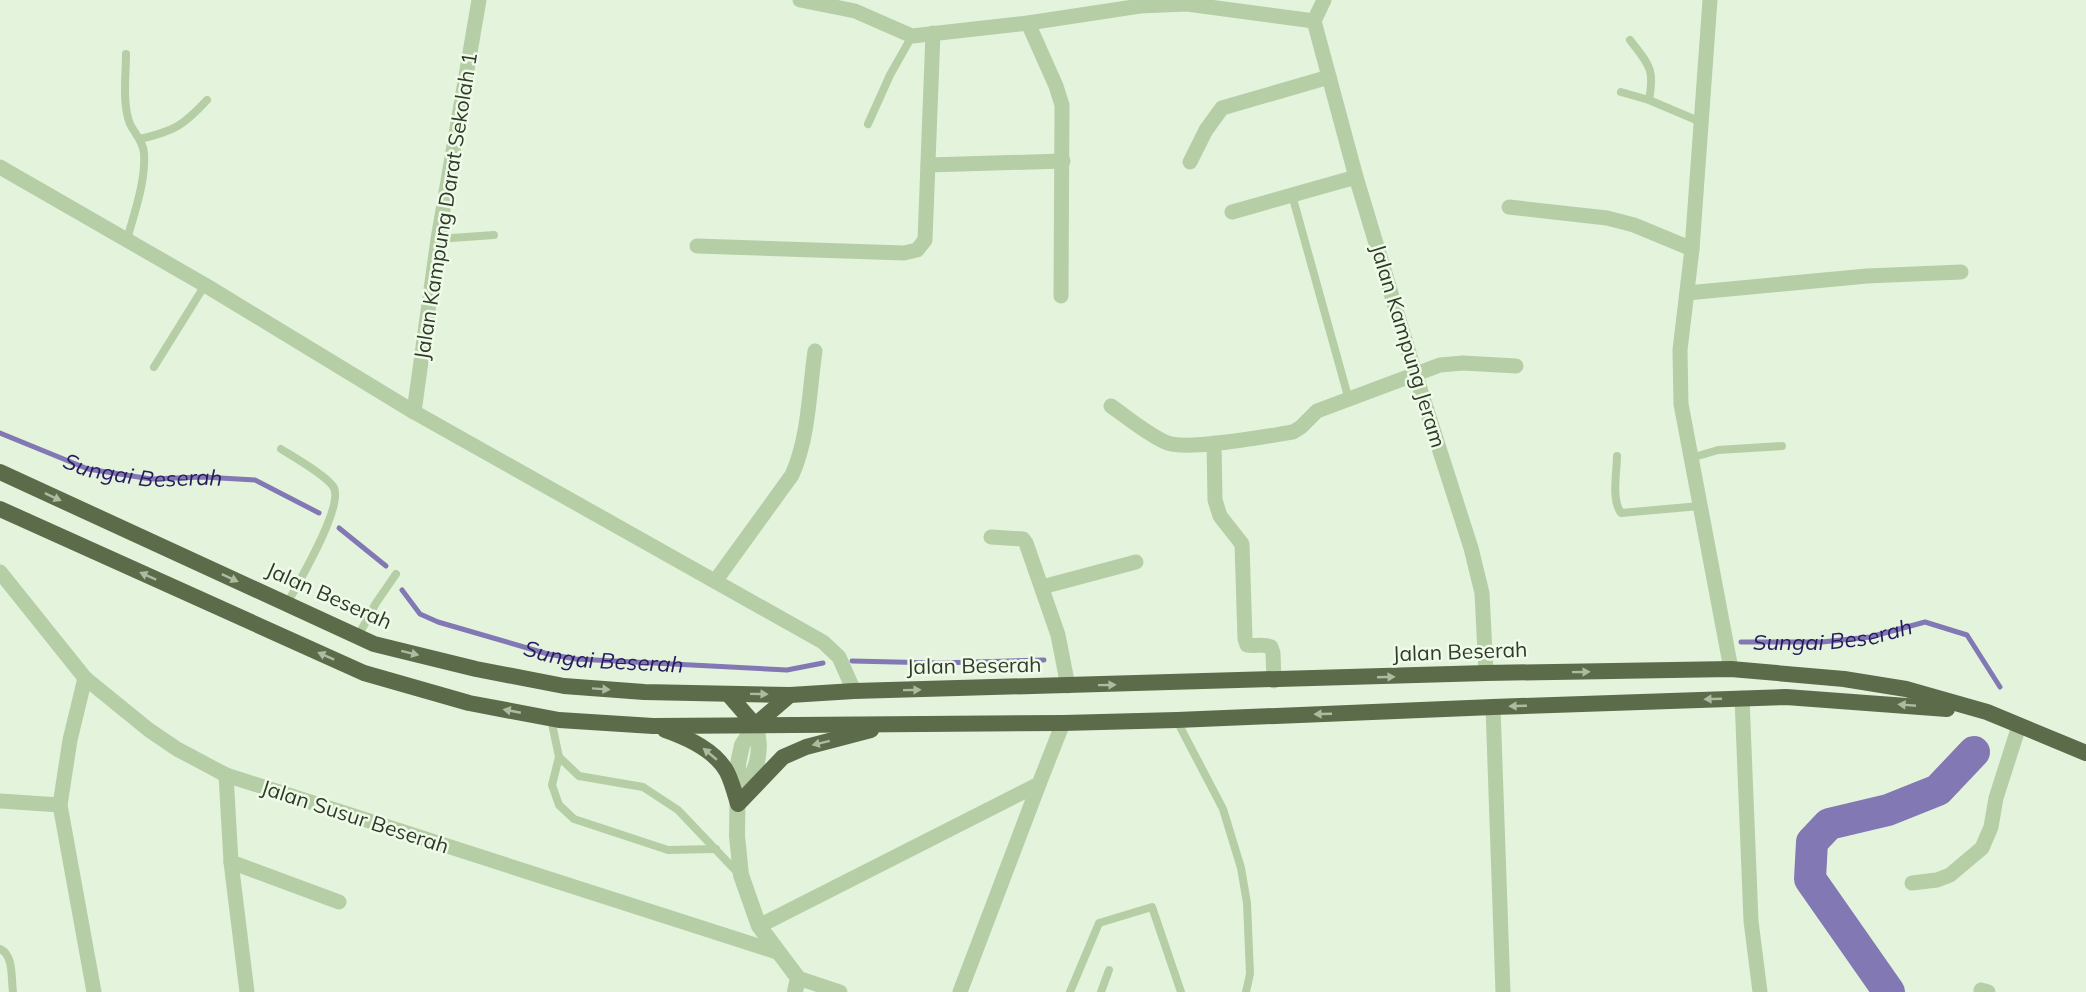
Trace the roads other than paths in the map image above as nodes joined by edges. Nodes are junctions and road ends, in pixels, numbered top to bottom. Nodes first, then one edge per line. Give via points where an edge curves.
1 (479, 0) edge
2 (800, 0) edge
3 (1324, 0) edge
4 (1710, 0) edge
5 (1187, 2) edge
6 (1314, 21) junction
7 (1028, 23) junction
8 (933, 33) junction
9 (912, 36) junction
10 (1630, 40) dead end
11 (126, 54) dead end
12 (1329, 77) junction
13 (1621, 92) dead end
14 (207, 100) dead end
15 (1649, 100) junction
16 (1701, 122) junction
17 (868, 124) dead end
18 (140, 139) junction
19 (1063, 161) junction
20 (1190, 162) dead end
21 (928, 165) junction
22 (0, 167) edge
23 (1356, 177) junction
24 (1292, 195) junction
25 (1509, 207) dead end
26 (1232, 212) dead end
27 (494, 235) dead end
28 (438, 239) junction
29 (128, 240) junction
30 (697, 246) dead end
31 (1692, 249) junction
32 (1961, 272) dead end
33 (205, 285) junction
34 (1687, 293) junction
35 (1061, 296) dead end
36 (815, 351) dead end
37 (1516, 366) dead end
38 (154, 367) dead end
39 (1415, 373) junction
40 (1349, 400) junction
41 (1111, 406) dead end
42 (414, 412) junction
43 (1214, 443) junction
44 (1782, 446) dead end
45 (281, 449) dead end
46 (1617, 456) dead end
47 (1691, 458) junction
48 (0, 472) edge
49 (1700, 506) junction
50 (0, 509) edge
51 (991, 537) dead end
52 (1136, 562) dead end
53 (0, 573) edge
54 (396, 574) dead end
55 (716, 580) junction
56 (1042, 587) junction
57 (287, 603) junction
58 (358, 636) junction
59 (1731, 669) junction
60 (1486, 674) junction
61 (85, 678) junction
62 (1274, 681) junction
63 (1068, 686) junction
64 (854, 691) junction
65 (728, 694) junction
66 (790, 695) junction
67 (1742, 698) junction
68 (1493, 707) junction
69 (1987, 712) junction
70 (551, 719) junction
71 (1177, 720) junction
72 (1063, 723) junction
73 (898, 724) junction
74 (755, 725) junction
75 (653, 726) junction
76 (2019, 726) junction
77 (2086, 753) edge
78 (559, 757) junction
79 (225, 775) junction
80 (1039, 784) junction
81 (0, 801) edge
82 (738, 804) junction
83 (60, 805) junction
84 (716, 849) junction
85 (231, 862) junction
86 (741, 875) junction
87 (1912, 883) dead end
88 (339, 902) dead end
89 (759, 926) junction
90 (0, 949) edge
91 (777, 952) junction
92 (1109, 970) dead end
93 (796, 985) edge
94 (13, 992) edge
95 (94, 992) edge
96 (247, 992) edge
97 (840, 992) edge
98 (960, 992) edge
99 (1070, 992) edge
100 (1101, 992) edge
101 (1181, 992) edge
102 (1246, 992) edge
103 (1503, 992) edge
104 (1760, 992) edge

1 - 28 street, Jalan Kampung Darat Sekolah 1
2 - 9 street via 855,11
3 - 6 street
4 - 16 street
5 - 6 street
5 - 7 street
6 - 12 street, Jalan Kampung Jeram
7 - 8 street
7 - 19 street via 1062,105
8 - 9 street
8 - 21 street
9 - 17 lane
10 - 15 lane via 1650,67
11 - 18 lane via 129,123
12 - 20 street via 1222,108
12 - 23 street, Jalan Kampung Jeram
13 - 15 lane
14 - 18 lane via 187,122
15 - 16 lane
16 - 31 street
18 - 29 lane via 145,168
19 - 21 street
19 - 35 street
21 - 30 street via 925,240 917,250 904,253
22 - 29 street
23 - 24 street
23 - 39 street, Jalan Kampung Jeram
24 - 26 street
24 - 40 lane
25 - 31 street via 1607,218
27 - 28 lane
28 - 42 street, Jalan Kampung Darat Sekolah 1
29 - 33 street
31 - 34 street
32 - 34 street via 1867,276
33 - 38 lane
33 - 42 street
34 - 47 street via 1680,350 1681,393
36 - 55 street via 802,445 792,475
37 - 39 street via 1463,363
39 - 40 street
39 - 60 street, Jalan Kampung Jeram via 1482,593
40 - 43 street via 1317,411 1293,432
41 - 43 street via 1165,442 1179,446
42 - 55 street
43 - 62 street via 1215,500 1220,516 1242,544 1245,639 1250,646 1271,646
44 - 47 lane via 1718,450
45 - 57 lane via 335,489 329,522
46 - 49 lane via 1616,499 1621,513
47 - 49 street
48 -> 57 highway, Jalan Beserah
49 - 59 street
70 -> 50 highway, Jalan Beserah via 469,703 364,673
51 - 56 street via 1023,539
52 - 56 street
53 - 61 street, Jalan Susur Beserah
54 - 58 lane
55 - 64 street via 823,642 839,657
56 - 63 street via 1058,635
57 - 58 highway, Jalan Beserah
58 -> 65 highway, Jalan Beserah via 374,644 476,669 564,686
60 -> 59 highway, Jalan Beserah
59 - 69 highway, Jalan Beserah via 1906,689
62 -> 60 highway, Jalan Beserah
61 - 79 street, Jalan Susur Beserah via 159,736
61 - 83 street
63 -> 62 highway, Jalan Beserah
64 -> 63 highway, Jalan Beserah
64 - 66 highway, Jalan Beserah
65 -> 66 highway, Jalan Beserah
65 - 74 highway
66 - 74 highway
67 -> 68 highway, Jalan Beserah
69 -> 67 highway, Jalan Beserah via 1798,698
67 - 104 street via 1751,921
68 -> 71 highway, Jalan Beserah
68 - 103 street
69 - 76 highway, Jalan Beserah
70 - 75 highway, Jalan Beserah
70 - 78 lane
71 - 72 highway, Jalan Beserah
71 - 102 lane via 1223,809 1242,868 1250,974
72 - 73 highway, Jalan Beserah
72 - 80 street
73 - 74 highway, Jalan Beserah
73 -> 82 highway via 806,747 783,757
74 - 75 highway, Jalan Beserah
74 - 82 street via 741,745
82 -> 75 highway via 727,772 717,759 684,737
76 - 77 highway, Jalan Beserah
76 - 87 street via 1982,848 1950,875
78 - 84 lane via 579,776 643,788 678,810
78 - 84 lane via 552,785 559,805 574,819 668,850
79 - 85 street
79 - 91 street, Jalan Susur Beserah
80 - 89 street
80 - 98 street
81 - 83 street
82 - 86 street
83 - 95 street
84 - 86 lane
85 - 88 street
85 - 96 street
86 - 89 street
89 - 91 street
90 - 94 lane via 9,957
91 - 93 street
92 - 100 lane
93 - 97 street
99 - 101 lane via 1099,923 1152,907

